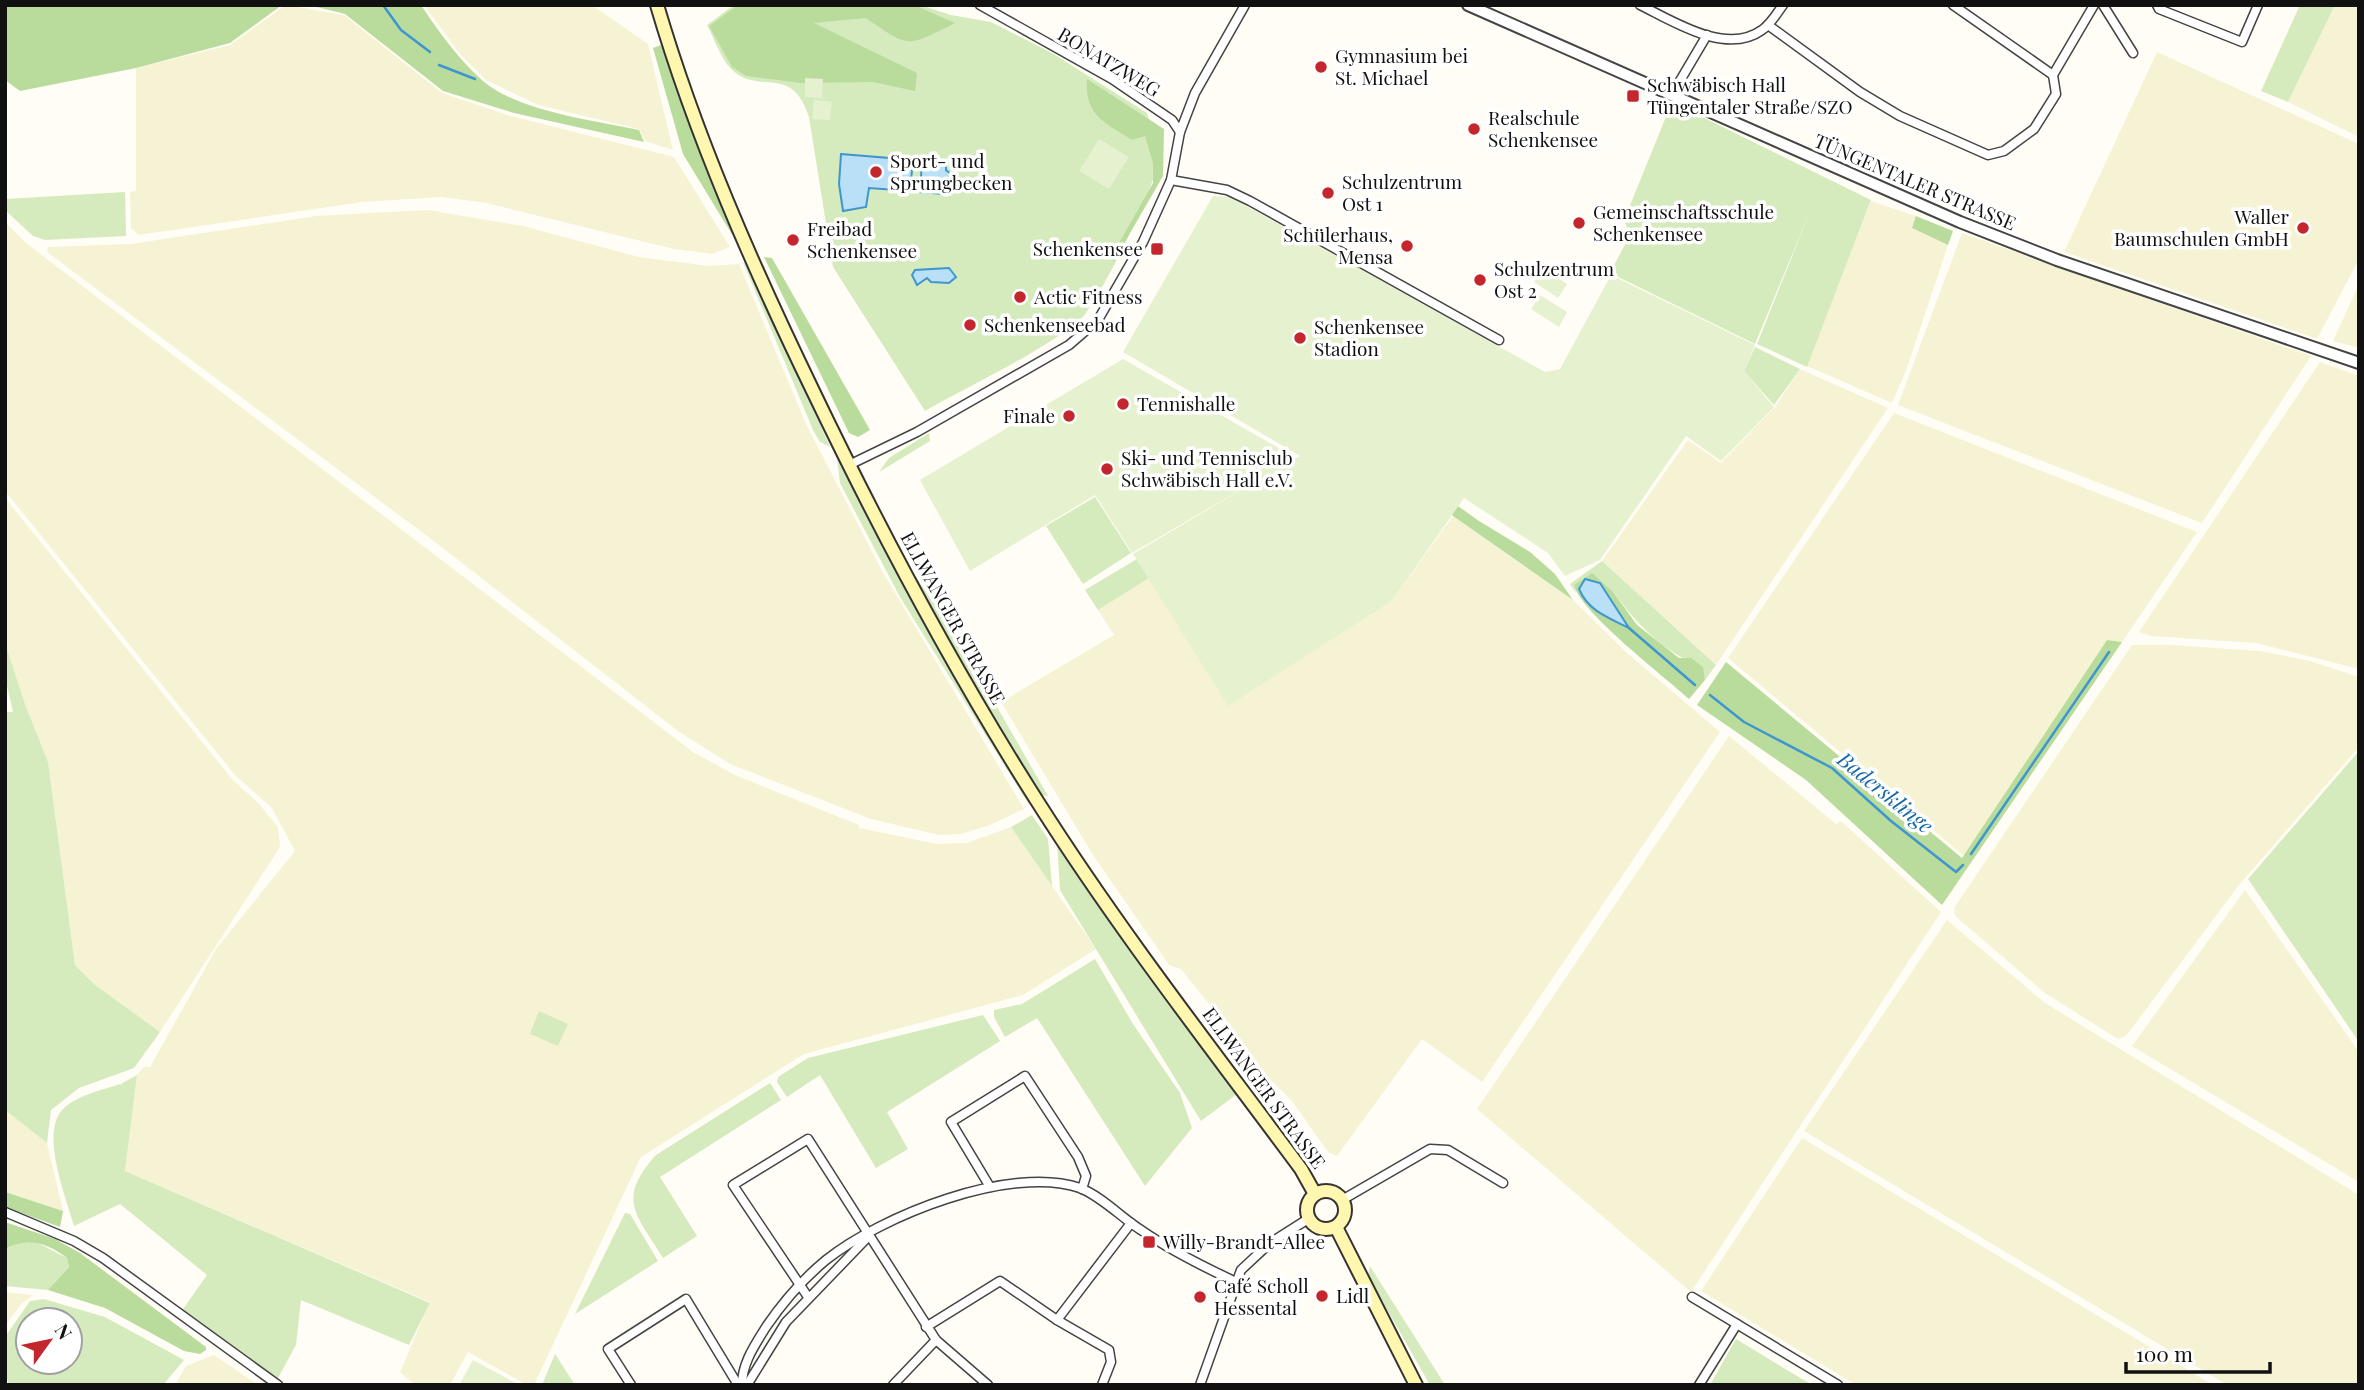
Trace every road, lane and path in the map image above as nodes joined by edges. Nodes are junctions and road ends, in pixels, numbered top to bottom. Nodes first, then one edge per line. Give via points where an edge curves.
1 (657, 5) edge
2 (980, 5) edge
3 (1245, 5) edge
4 (1468, 5) edge
5 (1640, 5) edge
6 (1783, 5) edge
7 (1953, 5) edge
8 (2094, 5) edge
9 (2103, 5) edge
10 (2157, 5) edge
11 (2258, 5) edge
12 (1768, 25) junction
13 (1707, 35) junction
14 (2133, 53) dead end
15 (2053, 75) junction
16 (1671, 96) junction
17 (1180, 132) junction
18 (1171, 180) junction
19 (1499, 340) dead end
20 (2359, 363) edge
21 (849, 465) junction
22 (1503, 1183) dead end
23 (990, 1187) junction
24 (1082, 1189) junction
25 (1315, 1194) junction
26 (1342, 1200) junction
27 (5, 1212) edge
28 (1308, 1219) junction
29 (1131, 1223) junction
30 (1336, 1227) junction
31 (868, 1235) junction
32 (1234, 1282) junction
33 (798, 1287) junction
34 (808, 1297) junction
35 (1692, 1297) dead end
36 (1057, 1320) junction
37 (1737, 1324) junction
38 (926, 1327) junction
39 (936, 1340) junction
40 (278, 1385) edge
41 (631, 1385) edge
42 (742, 1385) edge
43 (893, 1385) edge
44 (988, 1385) edge
45 (1102, 1385) edge
46 (1199, 1385) edge
47 (1416, 1385) edge
48 (1699, 1385) edge
49 (1838, 1385) edge

1 - 21 main road, ELLWANGER STRASSE via 748,251
2 - 17 street, BONATZWEG via 1112,79 1172,120
3 - 17 street via 1195,93
4 - 16 street, TÜNGENTALER STRASSE
5 - 13 street
6 - 12 street
7 - 15 street
8 - 15 street
9 - 14 street
10 - 11 street via 2242,42
12 - 13 street via 1745,39
12 - 15 street via 1890,110 1988,155 2017,144 2034,130 2056,94
13 - 16 street
16 - 20 street, TÜNGENTALER STRASSE via 2057,260
17 - 18 street
18 - 19 street via 1227,190 1250,201
18 - 21 street via 1143,242 1088,330 917,432
21 - 25 main road, ELLWANGER STRASSE via 950,658 1039,803 1134,944
22 - 26 street via 1448,1150 1430,1149
23 - 24 street via 1037,1182
23 - 24 street via 951,1122 1025,1076 1078,1157 1086,1176
23 - 31 street via 906,1214
24 - 29 street
25 - 26 main road via 1327,1191
25 - 28 main road via 1308,1203
26 - 30 main road via 1344,1218
27 - 40 street via 103,1258
28 - 30 main road via 1324,1230
28 - 32 street via 1256,1254
29 - 32 street
29 - 36 street
30 - 47 main road
31 - 33 street via 826,1260
31 - 33 street via 808,1139 733,1185
31 - 34 street
31 - 38 street
32 - 46 street
33 - 34 street
33 - 42 street via 759,1338 747,1360
34 - 42 street
35 - 37 street
36 - 38 street via 1000,1281
36 - 45 street via 1112,1354
37 - 48 street
37 - 49 street
38 - 39 street
39 - 43 street
39 - 44 street
41 - 42 street via 608,1349 686,1299

